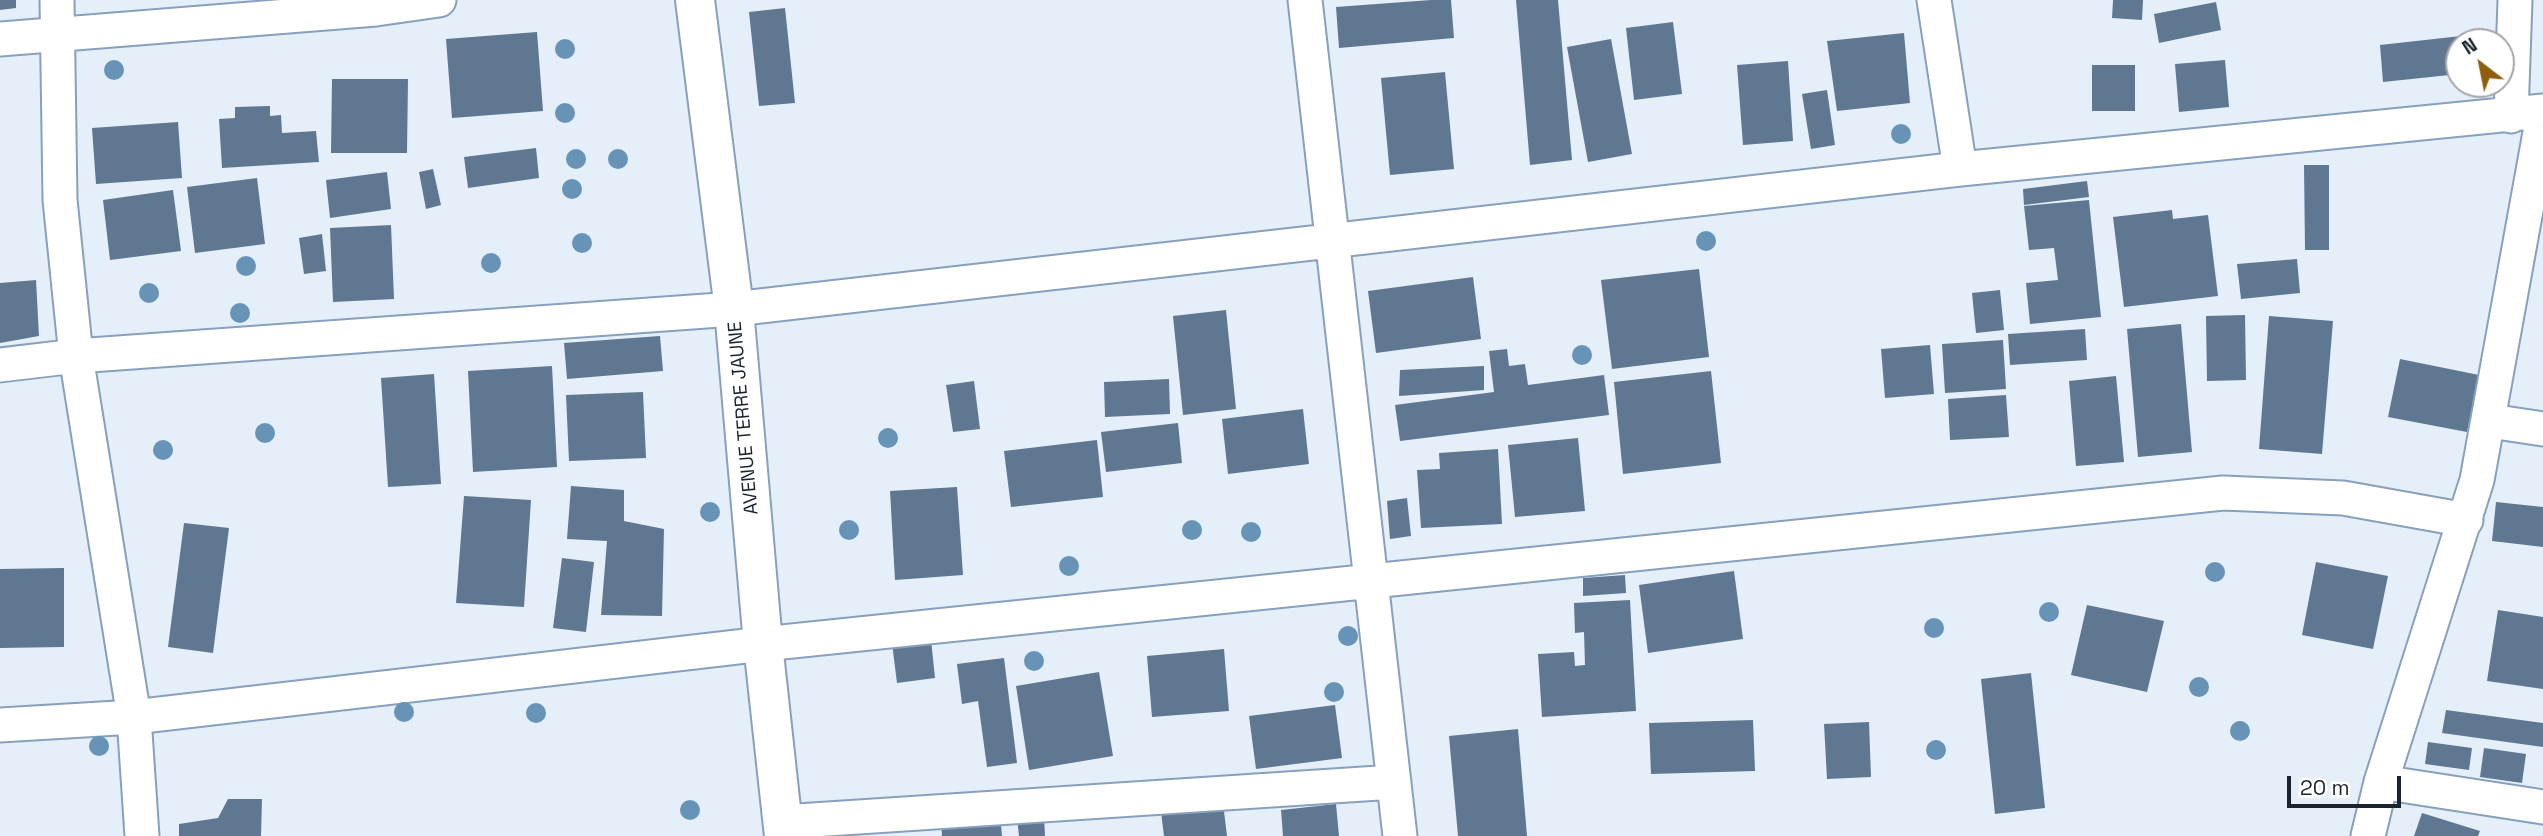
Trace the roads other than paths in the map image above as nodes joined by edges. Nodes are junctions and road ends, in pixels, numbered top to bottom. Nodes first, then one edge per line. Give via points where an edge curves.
1 (57, 0) edge
2 (439, 0) edge
3 (695, 0) edge
4 (1306, 0) edge
5 (1934, 0) edge
6 (2515, 0) edge
7 (59, 34) junction
8 (0, 39) edge
9 (2532, 114) edge
10 (1959, 169) junction
11 (1333, 242) junction
12 (734, 309) junction
13 (76, 356) junction
14 (0, 365) edge
15 (2490, 421) junction
16 (2543, 429) edge
17 (2466, 520) junction
18 (1372, 583) junction
19 (763, 644) junction
20 (134, 718) junction
21 (0, 725) edge
22 (1394, 782) junction
23 (2381, 782) junction
24 (2543, 807) edge
25 (783, 829) edge
26 (142, 836) edge
27 (1400, 836) edge
28 (2368, 836) edge

1 - 7 street
2 - 7 street
3 - 12 street, AVENUE TERRE JAUNE
4 - 11 street
5 - 10 street
6 - 9 street
7 - 8 street
7 - 13 street via 60,200
9 - 10 street
9 - 15 street
10 - 11 street
11 - 12 street
11 - 18 street
12 - 13 street
12 - 19 street, AVENUE TERRE JAUNE
13 - 14 street
13 - 20 street
15 - 16 street
15 - 17 street
17 - 18 street via 2343,498 2223,493
17 - 23 street
18 - 19 street
18 - 22 street
19 - 20 street
19 - 25 street, AVENUE TERRE JAUNE
20 - 21 street
20 - 26 street
22 - 25 street
22 - 27 street
23 - 24 street
23 - 28 street

